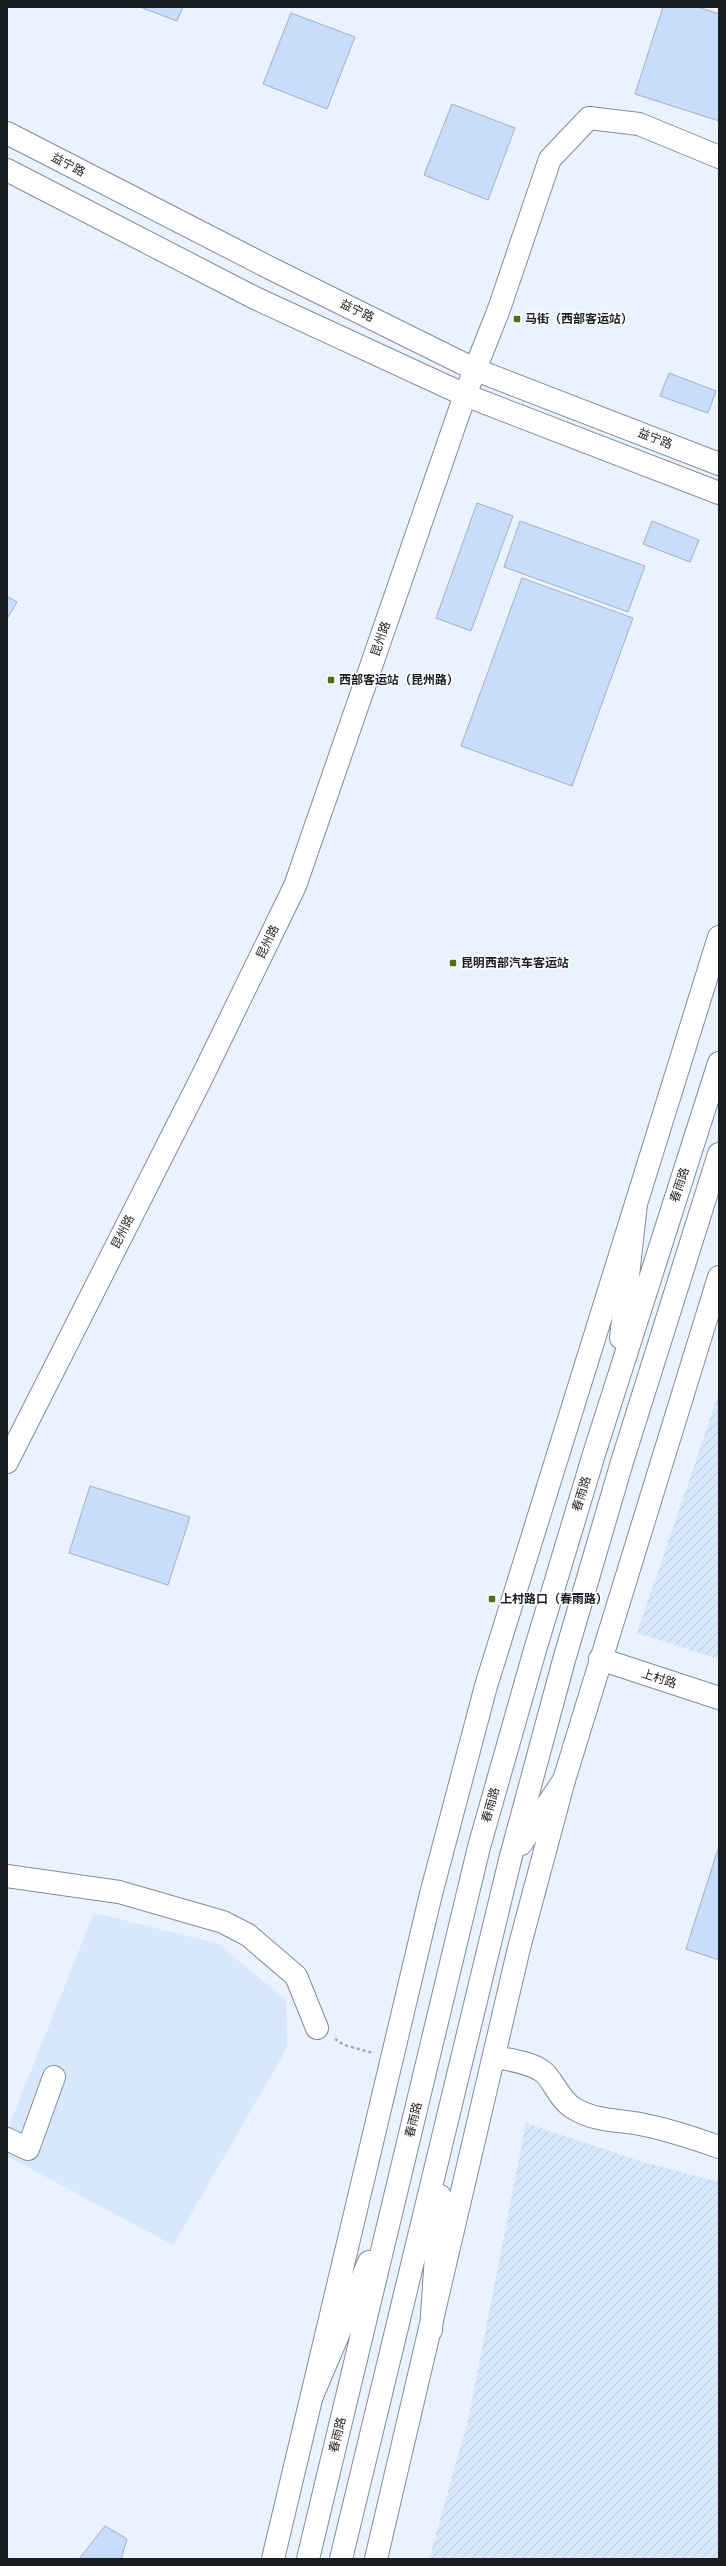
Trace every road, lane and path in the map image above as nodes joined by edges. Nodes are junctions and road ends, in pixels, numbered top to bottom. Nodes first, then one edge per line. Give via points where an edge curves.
1 (7, 133) edge
2 (719, 157) edge
3 (7, 170) edge
4 (476, 370) junction
5 (465, 395) junction
6 (719, 464) edge
7 (719, 493) edge
8 (719, 937) edge
9 (719, 1063) edge
10 (719, 1154) edge
11 (636, 1204) junction
12 (719, 1277) edge
13 (615, 1386) junction
14 (7, 1462) edge
15 (600, 1659) junction
16 (719, 1698) edge
17 (564, 1780) junction
18 (510, 1860) junction
19 (7, 1876) edge
20 (317, 2028) joint
21 (495, 2057) junction
22 (392, 2058) junction
23 (54, 2077) dead end
24 (444, 2134) junction
25 (7, 2139) edge
26 (719, 2147) edge
27 (394, 2202) junction
28 (431, 2330) junction
29 (312, 2396) junction
30 (273, 2559) edge
31 (308, 2559) edge
32 (341, 2559) edge
33 (376, 2559) edge

1 - 4 main road, 益宁路
2 - 4 main road, 昆州路 via 638,124 589,118 550,159
3 - 5 main road via 256,298
4 - 5 main road, 昆州路
4 - 6 main road, 益宁路
5 - 7 main road
5 - 14 main road, 昆州路 via 295,886 200,1081
8 - 11 main road
9 - 13 main road, 春雨路
10 - 18 main road via 622,1462 566,1652
11 - 13 main road
11 - 22 main road via 486,1686 431,1894
12 - 15 main road
13 - 27 main road, 春雨路 via 535,1650 480,1847
15 - 16 main road, 上村路
15 - 17 main road
17 - 18 main road
17 - 21 main road via 519,1948
18 - 24 main road
19 - 20 main road via 119,1892 223,1922 248,1935 296,1976
20 - 22 path via 344,2045
21 - 26 main road via 527,2064 543,2071 558,2094 574,2109 604,2120 675,2132
21 - 28 main road
22 - 29 main road
23 - 25 main road via 28,2149
24 - 28 main road
24 - 32 main road
27 - 29 main road
27 - 31 main road, 春雨路
28 - 33 main road
29 - 30 main road

